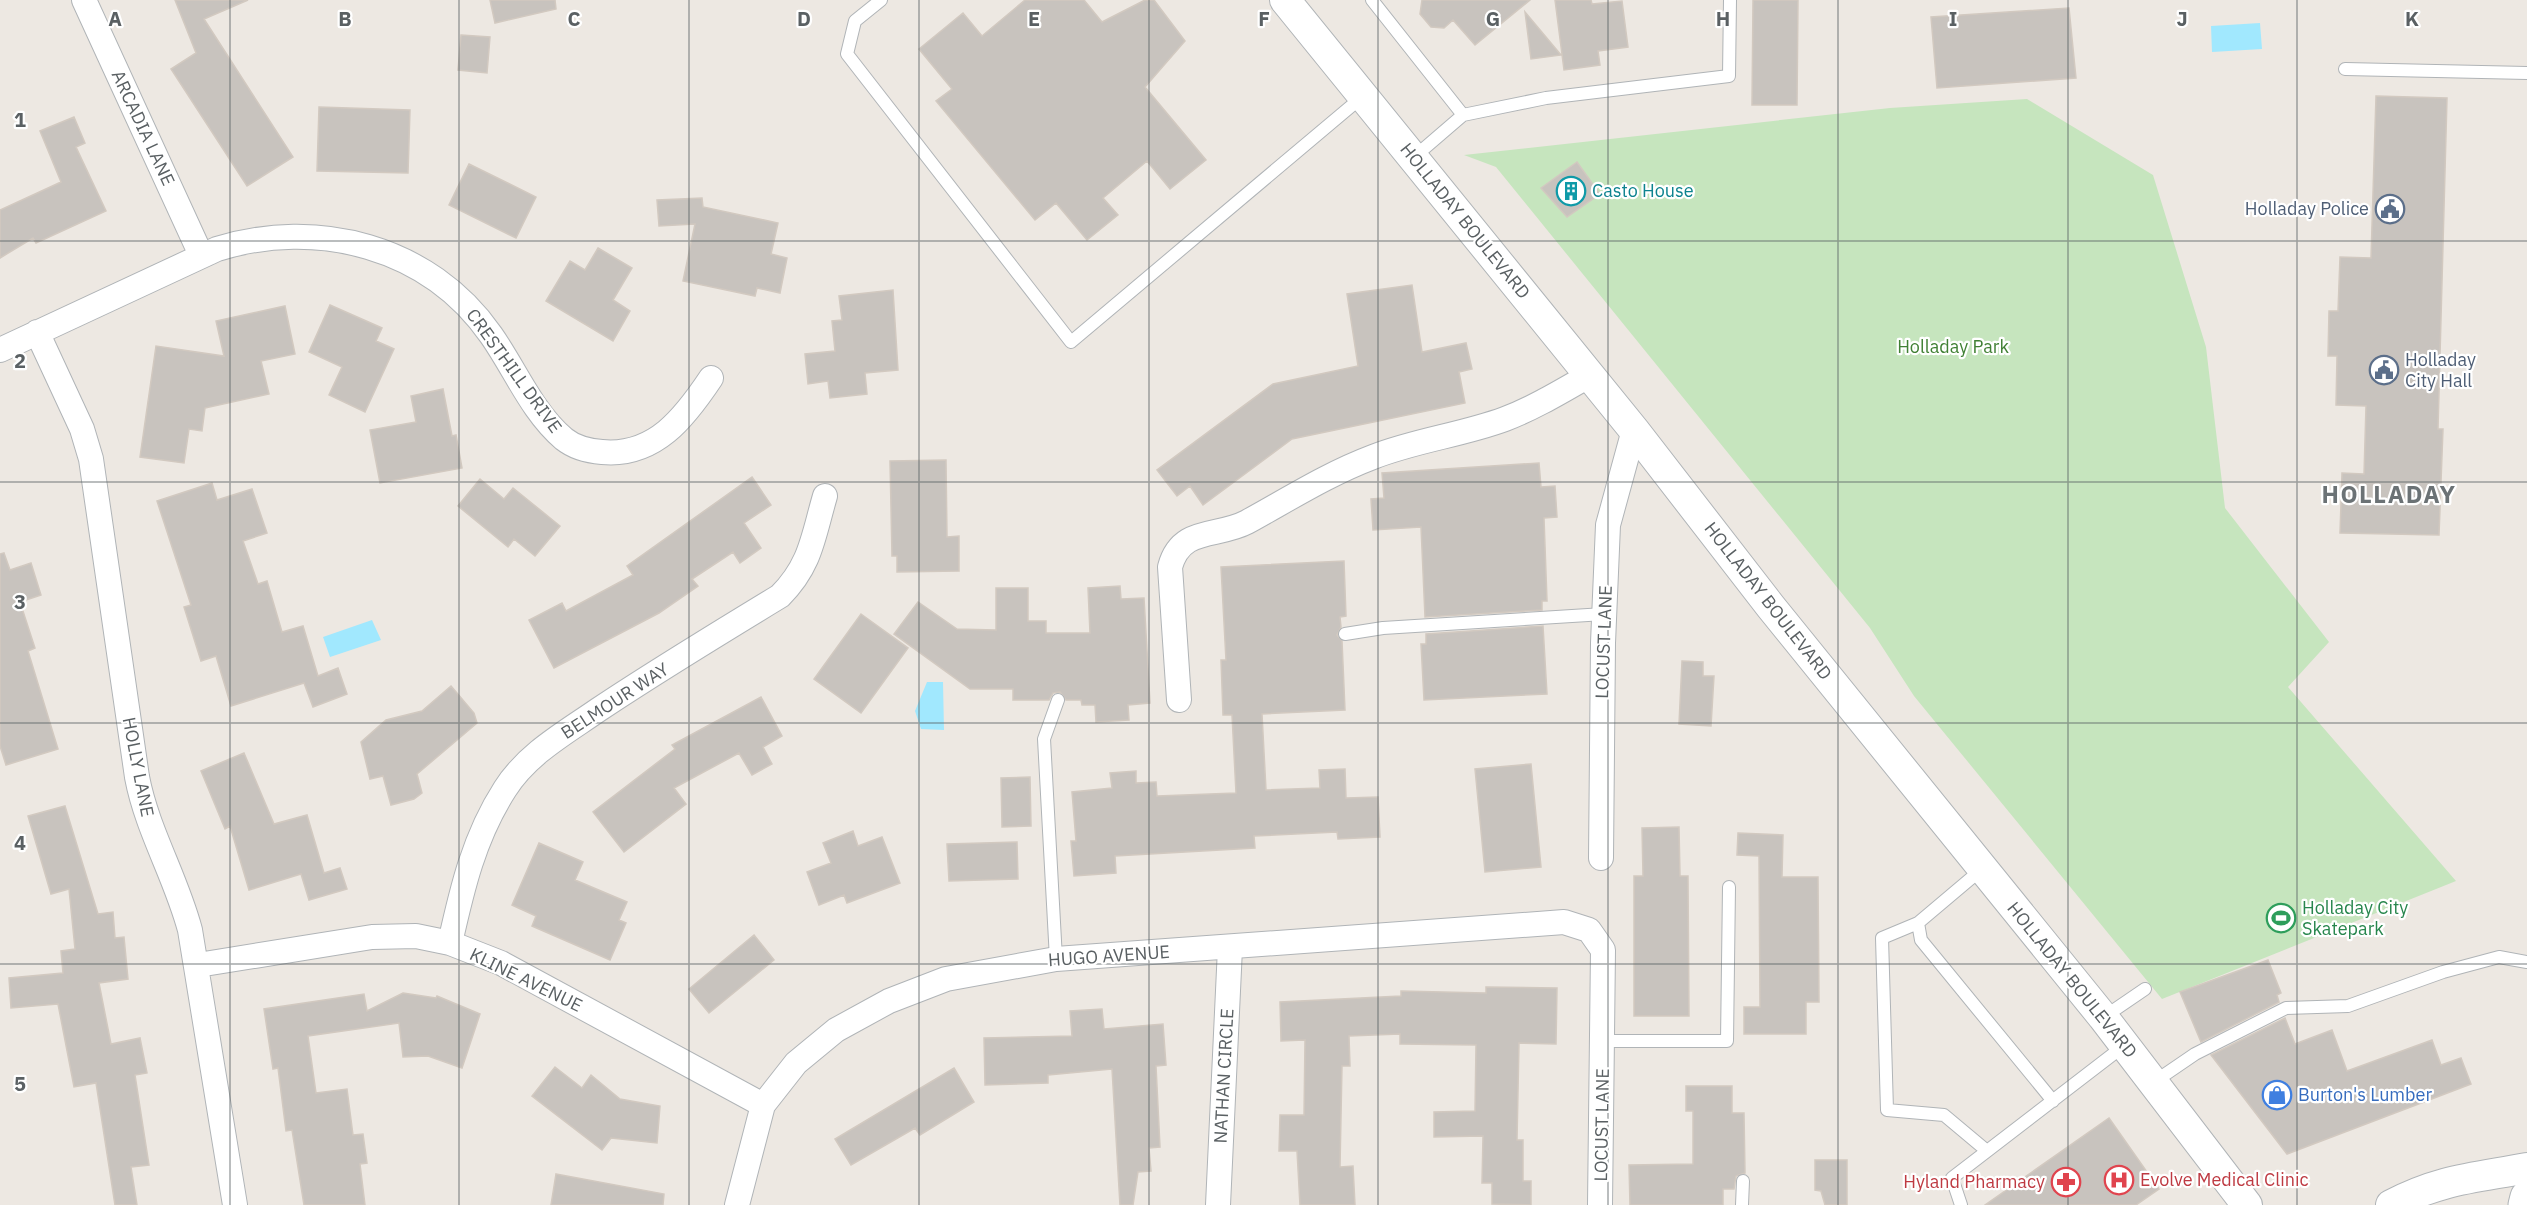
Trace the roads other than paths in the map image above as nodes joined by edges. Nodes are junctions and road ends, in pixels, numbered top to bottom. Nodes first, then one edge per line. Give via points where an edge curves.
1 (84, 0) edge
2 (881, 0) edge
3 (1285, 0) edge
4 (1372, 0) edge
5 (1730, 0) edge
6 (2344, 69) dead end
7 (2527, 73) edge
8 (1363, 96) junction
9 (1463, 116) junction
10 (1413, 158) junction
11 (201, 255) junction
12 (37, 332) junction
13 (0, 350) edge
14 (1590, 375) junction
15 (711, 378) dead end
16 (1634, 430) junction
17 (825, 496) dead end
18 (1604, 614) junction
19 (1345, 634) dead end
20 (1058, 700) dead end
21 (1179, 700) dead end
22 (1601, 858) dead end
23 (1983, 868) junction
24 (1729, 887) dead end
25 (1918, 922) junction
26 (1597, 939) joint
27 (450, 943) junction
28 (1230, 948) junction
29 (1056, 959) junction
30 (2527, 962) edge
31 (198, 965) junction
32 (2145, 989) dead end
33 (2103, 1017) junction
34 (1604, 1041) junction
35 (2125, 1045) junction
36 (2154, 1082) junction
37 (2053, 1101) junction
38 (763, 1105) junction
39 (1987, 1151) junction
40 (2527, 1168) edge
41 (1743, 1181) dead end
42 (2527, 1197) edge
43 (235, 1205) edge
44 (737, 1205) edge
45 (1218, 1205) edge
46 (1600, 1205) edge
47 (1742, 1205) edge
48 (1960, 1205) edge
49 (2247, 1205) edge
50 (2391, 1205) edge
51 (2525, 1205) edge

1 - 11 street, ARCADIA LANE
2 - 8 lane via 855,21 847,54 1071,342
3 - 8 street, HOLLADAY BOULEVARD
4 - 9 lane
5 - 9 lane via 1729,76 1546,98
6 - 7 lane
8 - 10 street, HOLLADAY BOULEVARD
9 - 10 lane
10 - 14 street, HOLLADAY BOULEVARD
11 - 12 street, CRESTHILL DRIVE
11 - 15 street, CRESTHILL DRIVE via 249,240 293,235 362,245 400,260 438,282 469,308 555,429 565,440 592,451 625,451 654,442 691,409
12 - 13 street, CRESTHILL DRIVE
12 - 31 street, HOLLY LANE via 87,443 140,794 185,911
14 - 16 street, HOLLADAY BOULEVARD
14 - 21 street via 1504,419 1372,457 1287,497 1245,523 1182,543 1170,567
16 - 18 street, LOCUST LANE via 1608,525
16 - 23 street, HOLLADAY BOULEVARD via 1771,607
17 - 27 street, BELMOUR WAY via 805,565 780,596 637,684 539,751 506,787 483,827 466,871
18 - 19 lane via 1383,628
18 - 22 street, LOCUST LANE
20 - 29 lane via 1044,739
23 - 25 lane
23 - 33 street, HOLLADAY BOULEVARD
24 - 34 lane via 1727,1041
25 - 37 lane via 1921,940
25 - 39 lane via 1882,938 1887,1110 1944,1115
26 - 28 street, HUGO AVENUE via 1589,930 1564,922
26 - 34 street, LOCUST LANE via 1603,950
27 - 31 street, KLINE AVENUE via 416,936 372,938
27 - 38 street, KLINE AVENUE via 501,963
28 - 29 street, HUGO AVENUE
28 - 45 street, NATHAN CIRCLE
29 - 38 street, HUGO AVENUE via 946,979 889,1001 836,1030 796,1063
30 - 36 lane via 2499,957 2443,972 2348,1006 2286,1008 2195,1054
31 - 43 street, HOLLY LANE
32 - 33 lane
33 - 35 street, HOLLADAY BOULEVARD
34 - 46 street, LOCUST LANE
35 - 36 street, HOLLADAY BOULEVARD
35 - 37 lane
36 - 49 street, HOLLADAY BOULEVARD
37 - 39 lane
38 - 44 street, HUGO AVENUE
39 - 48 lane via 1952,1178
40 - 50 street via 2427,1187
41 - 47 lane
42 - 51 main road

